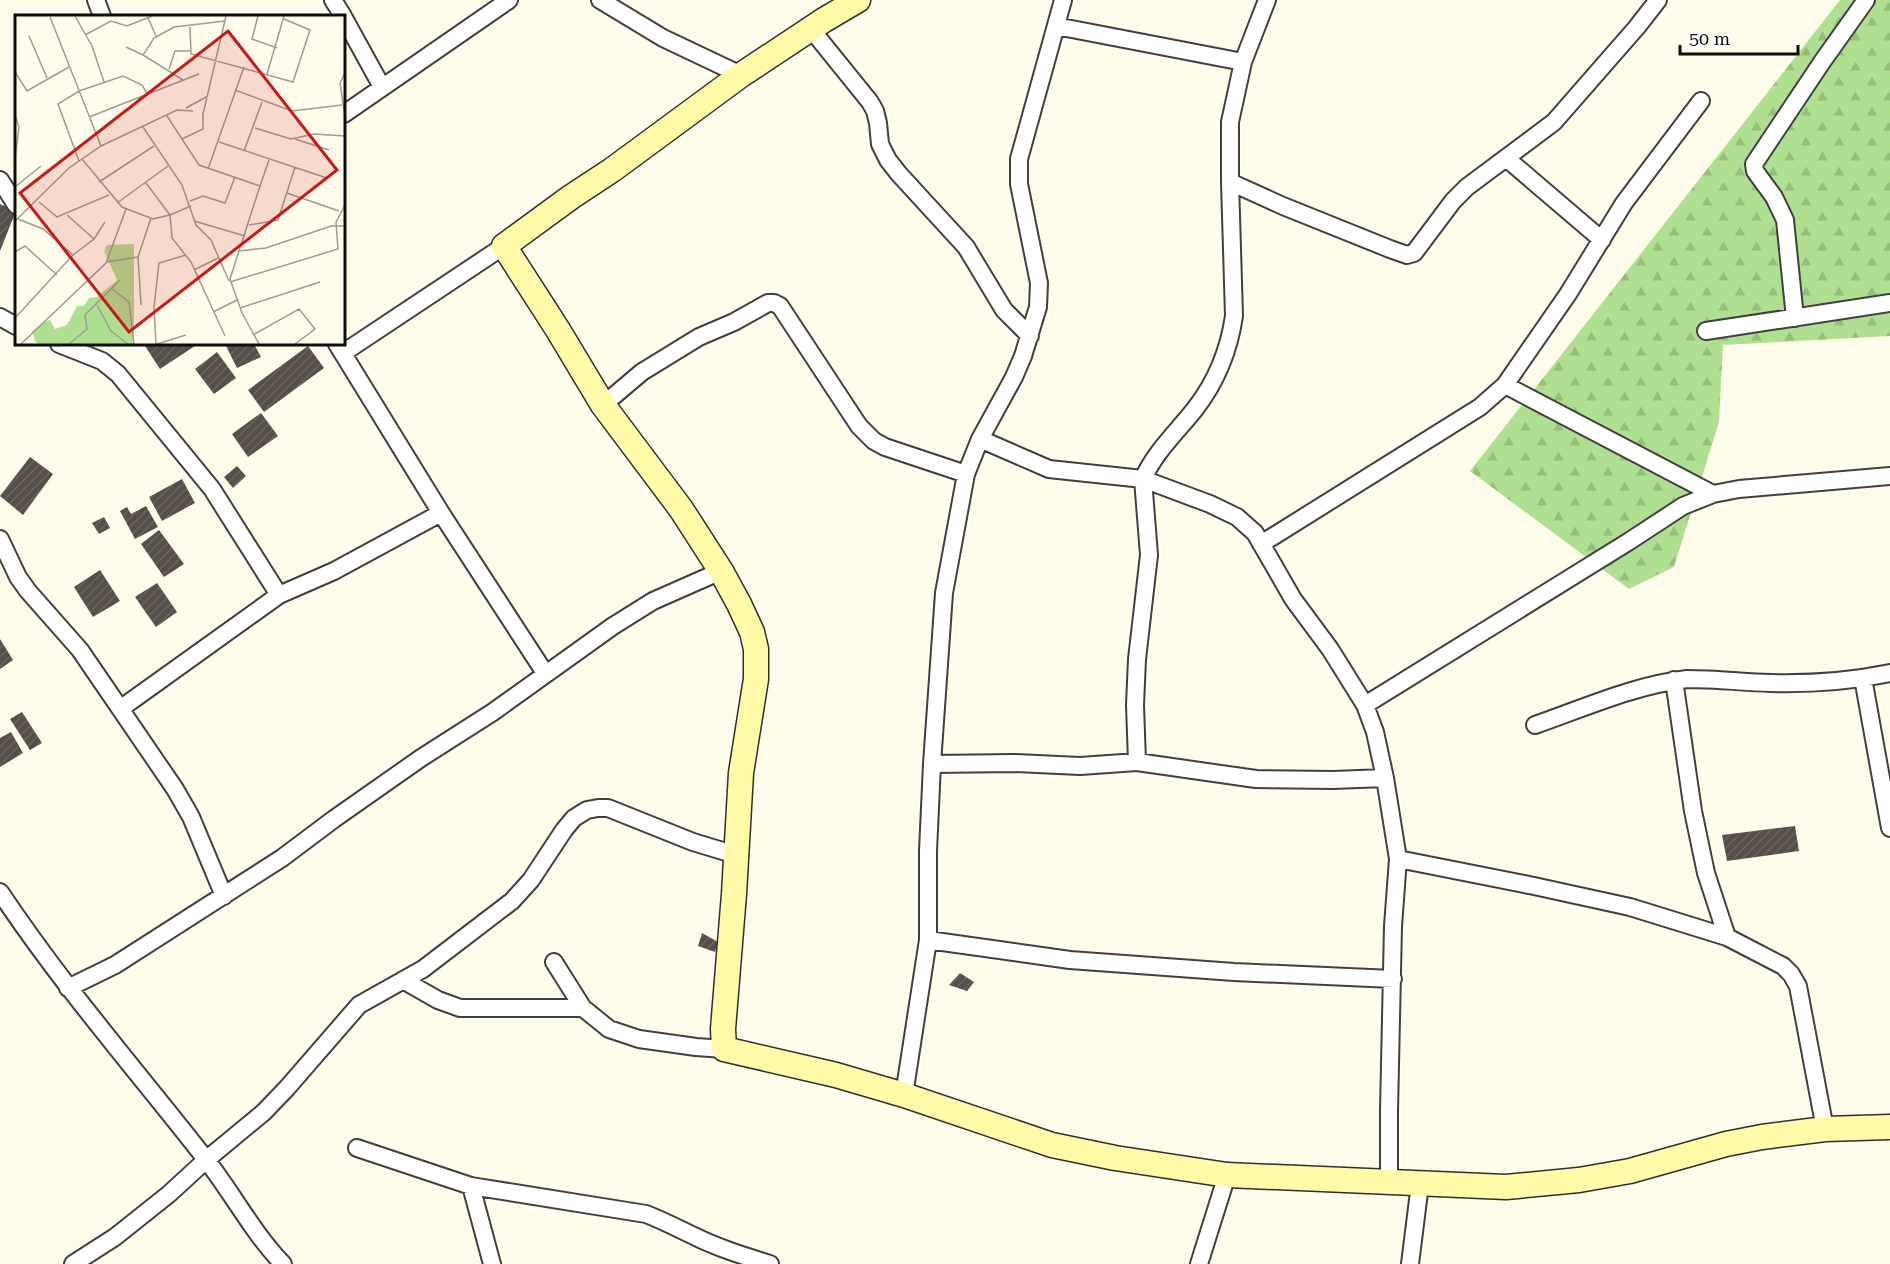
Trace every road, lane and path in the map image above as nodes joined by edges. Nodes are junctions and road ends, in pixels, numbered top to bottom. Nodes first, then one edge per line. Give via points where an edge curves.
1 (96, 0) edge
2 (333, 0) edge
3 (510, 0) edge
4 (600, 0) edge
5 (858, 0) edge
6 (1063, 0) edge
7 (1267, 0) edge
8 (1658, 0) edge
9 (1866, 0) edge
10 (102, 15) edge
11 (342, 15) edge
12 (345, 21) edge
13 (1056, 26) junction
14 (811, 29) junction
15 (1243, 62) junction
16 (741, 75) junction
17 (382, 87) junction
18 (1701, 101) dead end
19 (345, 113) edge
20 (1506, 158) junction
21 (0, 180) edge
22 (1230, 182) junction
23 (15, 203) edge
24 (1602, 240) junction
25 (504, 246) junction
26 (1890, 303) edge
27 (0, 317) edge
28 (1795, 318) junction
29 (15, 325) edge
30 (1706, 331) dead end
31 (1030, 336) junction
32 (62, 345) edge
33 (96, 345) edge
34 (345, 345) edge
35 (340, 348) edge
36 (102, 361) junction
37 (1505, 385) junction
38 (603, 405) junction
39 (980, 439) junction
40 (966, 474) junction
41 (1890, 476) edge
42 (1143, 479) junction
43 (1713, 494) junction
44 (441, 513) junction
45 (0, 539) edge
46 (1261, 544) junction
47 (720, 571) junction
48 (279, 596) junction
49 (545, 673) junction
50 (1890, 673) edge
51 (1863, 678) junction
52 (1674, 680) junction
53 (1365, 705) junction
54 (120, 709) junction
55 (1535, 725) dead end
56 (1137, 762) junction
57 (932, 764) junction
58 (1385, 778) junction
59 (1890, 828) edge
60 (736, 855) junction
61 (1398, 859) junction
62 (0, 892) edge
63 (224, 896) junction
64 (1728, 937) junction
65 (928, 940) junction
66 (554, 962) dead end
67 (1393, 979) junction
68 (403, 980) junction
69 (68, 988) junction
70 (583, 1008) junction
71 (724, 1049) junction
72 (904, 1095) junction
73 (1890, 1127) edge
74 (1825, 1129) junction
75 (357, 1149) dead end
76 (206, 1160) junction
77 (1227, 1175) junction
78 (1389, 1183) junction
79 (1420, 1184) junction
80 (471, 1186) junction
81 (732, 1258) edge
82 (73, 1264) edge
83 (283, 1264) edge
84 (492, 1264) edge
85 (770, 1264) edge
86 (1199, 1264) edge
87 (1410, 1264) edge

1 - 10 street
2 - 11 street
3 - 17 street
4 - 16 street via 663,38
5 - 14 street
6 - 13 street
7 - 15 street
8 - 20 street via 1554,122
9 - 28 street via 1754,164 1785,220
12 - 17 street
13 - 15 street
13 - 31 street via 1019,159 1019,184 1039,283 1038,307
14 - 16 street
14 - 31 street via 870,102 888,160 966,247 1004,310
15 - 22 street via 1230,122
16 - 25 street
17 - 19 street
18 - 24 street via 1624,203
20 - 22 street via 1467,187 1420,247 1407,255
20 - 24 street
21 - 23 street
22 - 42 street via 1234,316 1231,338 1196,408 1156,454
24 - 37 street
25 - 34 street
25 - 38 street
26 - 28 street
27 - 29 street
28 - 30 street
31 - 39 street via 1014,377
32 - 36 street
33 - 36 street
35 - 44 street
36 - 48 street via 118,374 212,489
37 - 43 street
37 - 46 street via 1480,407
38 - 40 street via 642,372 699,337 774,303 780,306 859,426 874,441
38 - 47 street via 681,509
39 - 40 street
39 - 42 street via 1049,469
40 - 57 street via 944,593
41 - 43 street
42 - 46 street via 1237,517
42 - 56 street via 1149,555 1137,659
43 - 53 street via 1683,506
44 - 48 street
44 - 49 street
45 - 54 street via 18,577 80,650
46 - 53 street
47 - 49 street via 653,601
47 - 60 street via 743,613 756,649
48 - 54 street
49 - 63 street
50 - 51 street
51 - 52 street via 1771,683
51 - 59 street
52 - 55 street
52 - 64 street via 1693,811 1707,873
53 - 58 street
54 - 63 street via 180,798
56 - 57 street via 1080,766
56 - 58 street via 1256,779
57 - 65 street
58 - 61 street
60 - 68 street via 608,808 587,810 564,830 512,901
60 - 71 street
61 - 64 street via 1630,908
61 - 67 street
62 - 69 street
63 - 69 street via 115,965
64 - 74 street via 1783,966 1798,986
65 - 67 street via 1070,960
65 - 72 street
66 - 70 street
67 - 78 street
68 - 70 street via 460,1008
68 - 76 street via 359,1005 264,1112
69 - 76 street
70 - 71 street via 609,1029 639,1039
71 - 72 street
72 - 77 street via 1052,1145
73 - 74 street
74 - 79 street via 1726,1144 1630,1171 1579,1180 1506,1187
75 - 80 street
76 - 82 street via 115,1237
76 - 83 street via 254,1230
77 - 78 street
77 - 86 street
78 - 79 street
79 - 87 street
80 - 81 street via 646,1214 669,1222
80 - 84 street
81 - 85 street

